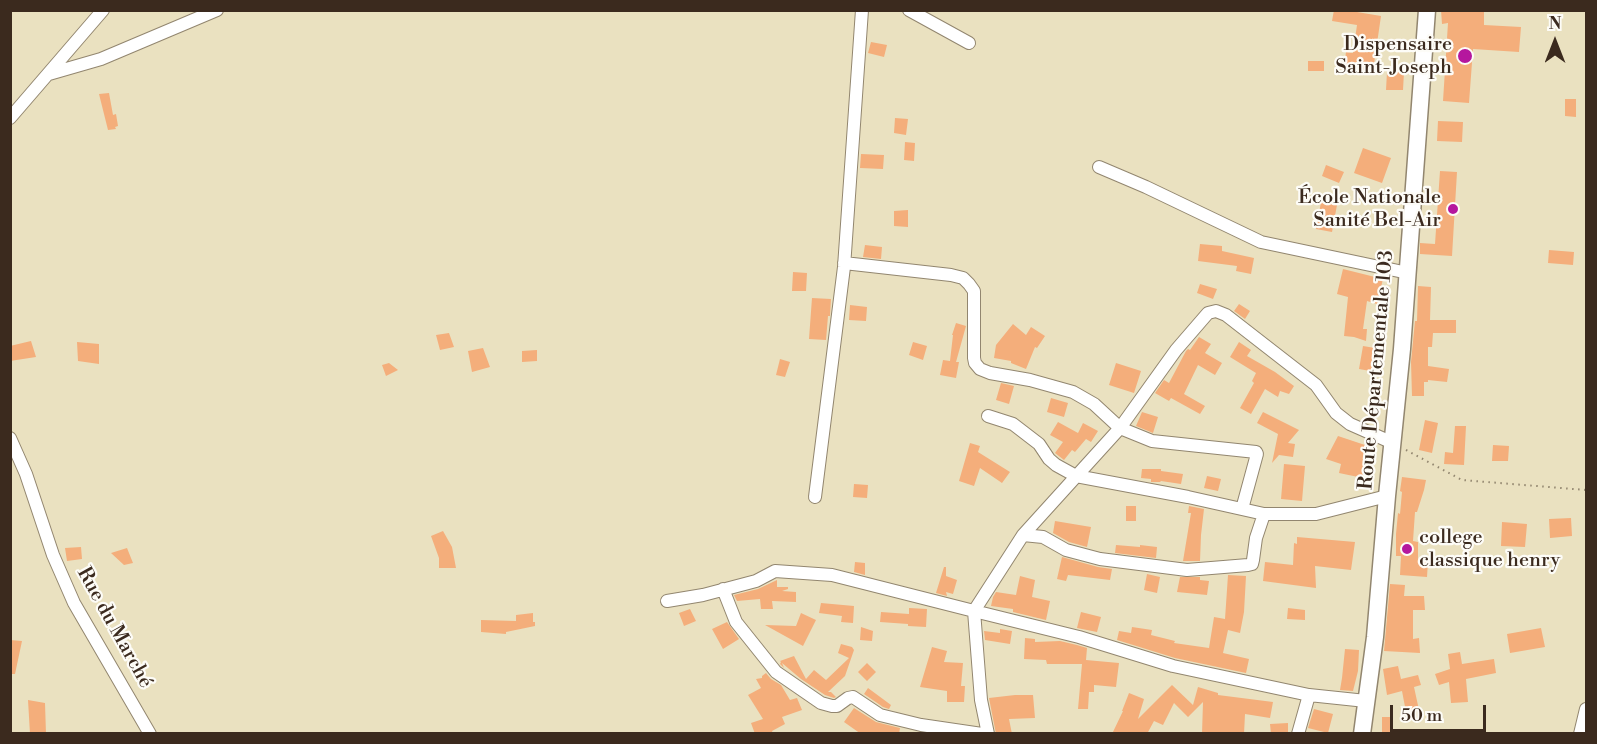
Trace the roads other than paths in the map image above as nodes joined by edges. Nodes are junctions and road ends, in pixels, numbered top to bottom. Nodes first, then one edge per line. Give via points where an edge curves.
1 (103, 10) edge
2 (217, 10) edge
3 (861, 10) edge
4 (909, 10) edge
5 (1427, 10) edge
6 (969, 43) dead end
7 (49, 74) junction
8 (10, 118) edge
9 (1099, 167) dead end
10 (844, 263) junction
11 (1408, 273) junction
12 (988, 416) dead end
13 (1120, 428) junction
14 (10, 438) edge
15 (1393, 443) junction
16 (1076, 476) junction
17 (1387, 496) junction
18 (815, 498) dead end
19 (1242, 509) junction
20 (1264, 514) junction
21 (1023, 534) junction
22 (723, 589) junction
23 (667, 601) dead end
24 (974, 611) junction
25 (1309, 695) junction
26 (1366, 701) junction
27 (1587, 709) edge
28 (150, 734) edge
29 (982, 734) edge
30 (988, 734) edge
31 (1298, 734) edge
32 (1362, 734) edge
33 (1580, 734) edge

1 - 7 street
2 - 7 street via 101,59
3 - 10 street
4 - 6 street
5 - 11 main road, Route Départementale 103
7 - 8 street
9 - 11 street via 1261,242
10 - 13 street via 963,278 974,291 974,358 980,369 1073,392 1094,404
10 - 18 street
11 - 15 main road, Route Départementale 103
12 - 16 street via 1013,424 1039,444 1056,465
13 - 15 street via 1176,350 1208,313 1216,311 1316,385 1336,413 1350,424
13 - 16 street
13 - 19 street via 1152,441 1256,452
14 - 28 street, Rue du Marché via 74,603
15 - 17 main road, Route Départementale 103
16 - 19 street
16 - 21 street
17 - 20 street via 1317,514
17 - 26 main road, Route Départementale 103
19 - 20 street
20 - 21 street via 1252,564 1187,570 1100,560 1066,550 1043,537
21 - 24 street
22 - 23 street
22 - 24 street via 756,581 775,571 832,575
22 - 29 street via 736,622 776,672 821,703 837,706 853,698 880,715
24 - 25 street via 1173,666
24 - 30 street via 981,700
25 - 26 street
25 - 31 street
26 - 32 main road, Route Départementale 103
27 - 33 street

